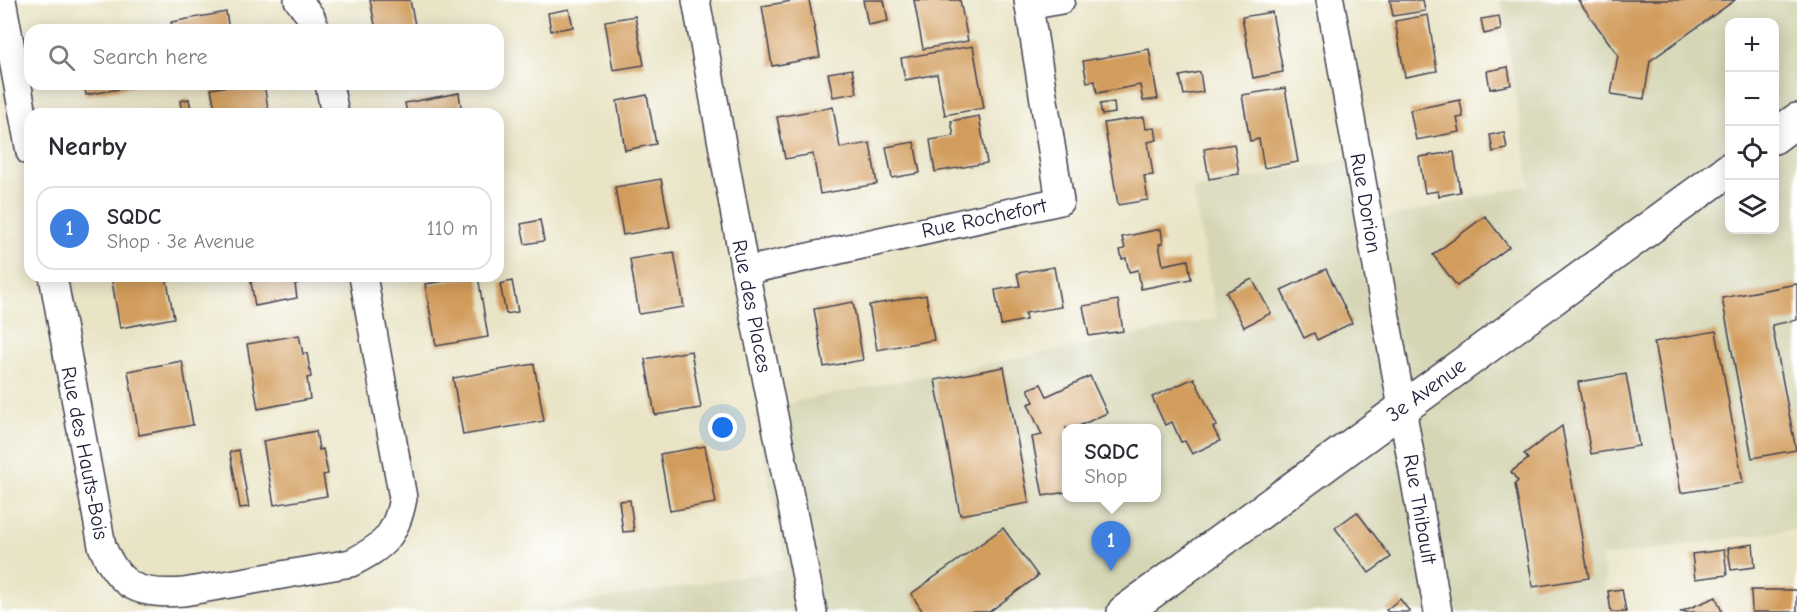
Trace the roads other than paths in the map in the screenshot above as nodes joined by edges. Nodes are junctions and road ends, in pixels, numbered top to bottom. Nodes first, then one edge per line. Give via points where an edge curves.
1 (2, 0) edge
2 (298, 0) edge
3 (696, 0) edge
4 (1061, 0) edge
5 (1330, 0) edge
6 (1028, 3) edge
7 (314, 24) edge
8 (330, 90) edge
9 (334, 108) edge
10 (24, 119) edge
11 (1797, 120) edge
12 (1779, 133) edge
13 (1725, 173) edge
14 (745, 271) junction
15 (54, 282) edge
16 (364, 282) edge
17 (1402, 406) junction
18 (813, 612) edge
19 (1124, 612) edge
20 (1438, 612) edge

1 - 10 street
2 - 7 street
3 - 14 street, Rue des Places
4 - 6 street
5 - 17 street, Rue Dorion
6 - 14 street, Rue Rochefort via 1060,201
8 - 9 street
11 - 12 main road
13 - 17 main road, 3e Avenue
14 - 18 street, Rue des Places
15 - 16 street, Rue des Hauts-Bois via 102,546 119,577 135,589 160,594 351,563 374,552 390,537 403,498
17 - 19 main road, 3e Avenue
17 - 20 street, Rue Thibault

